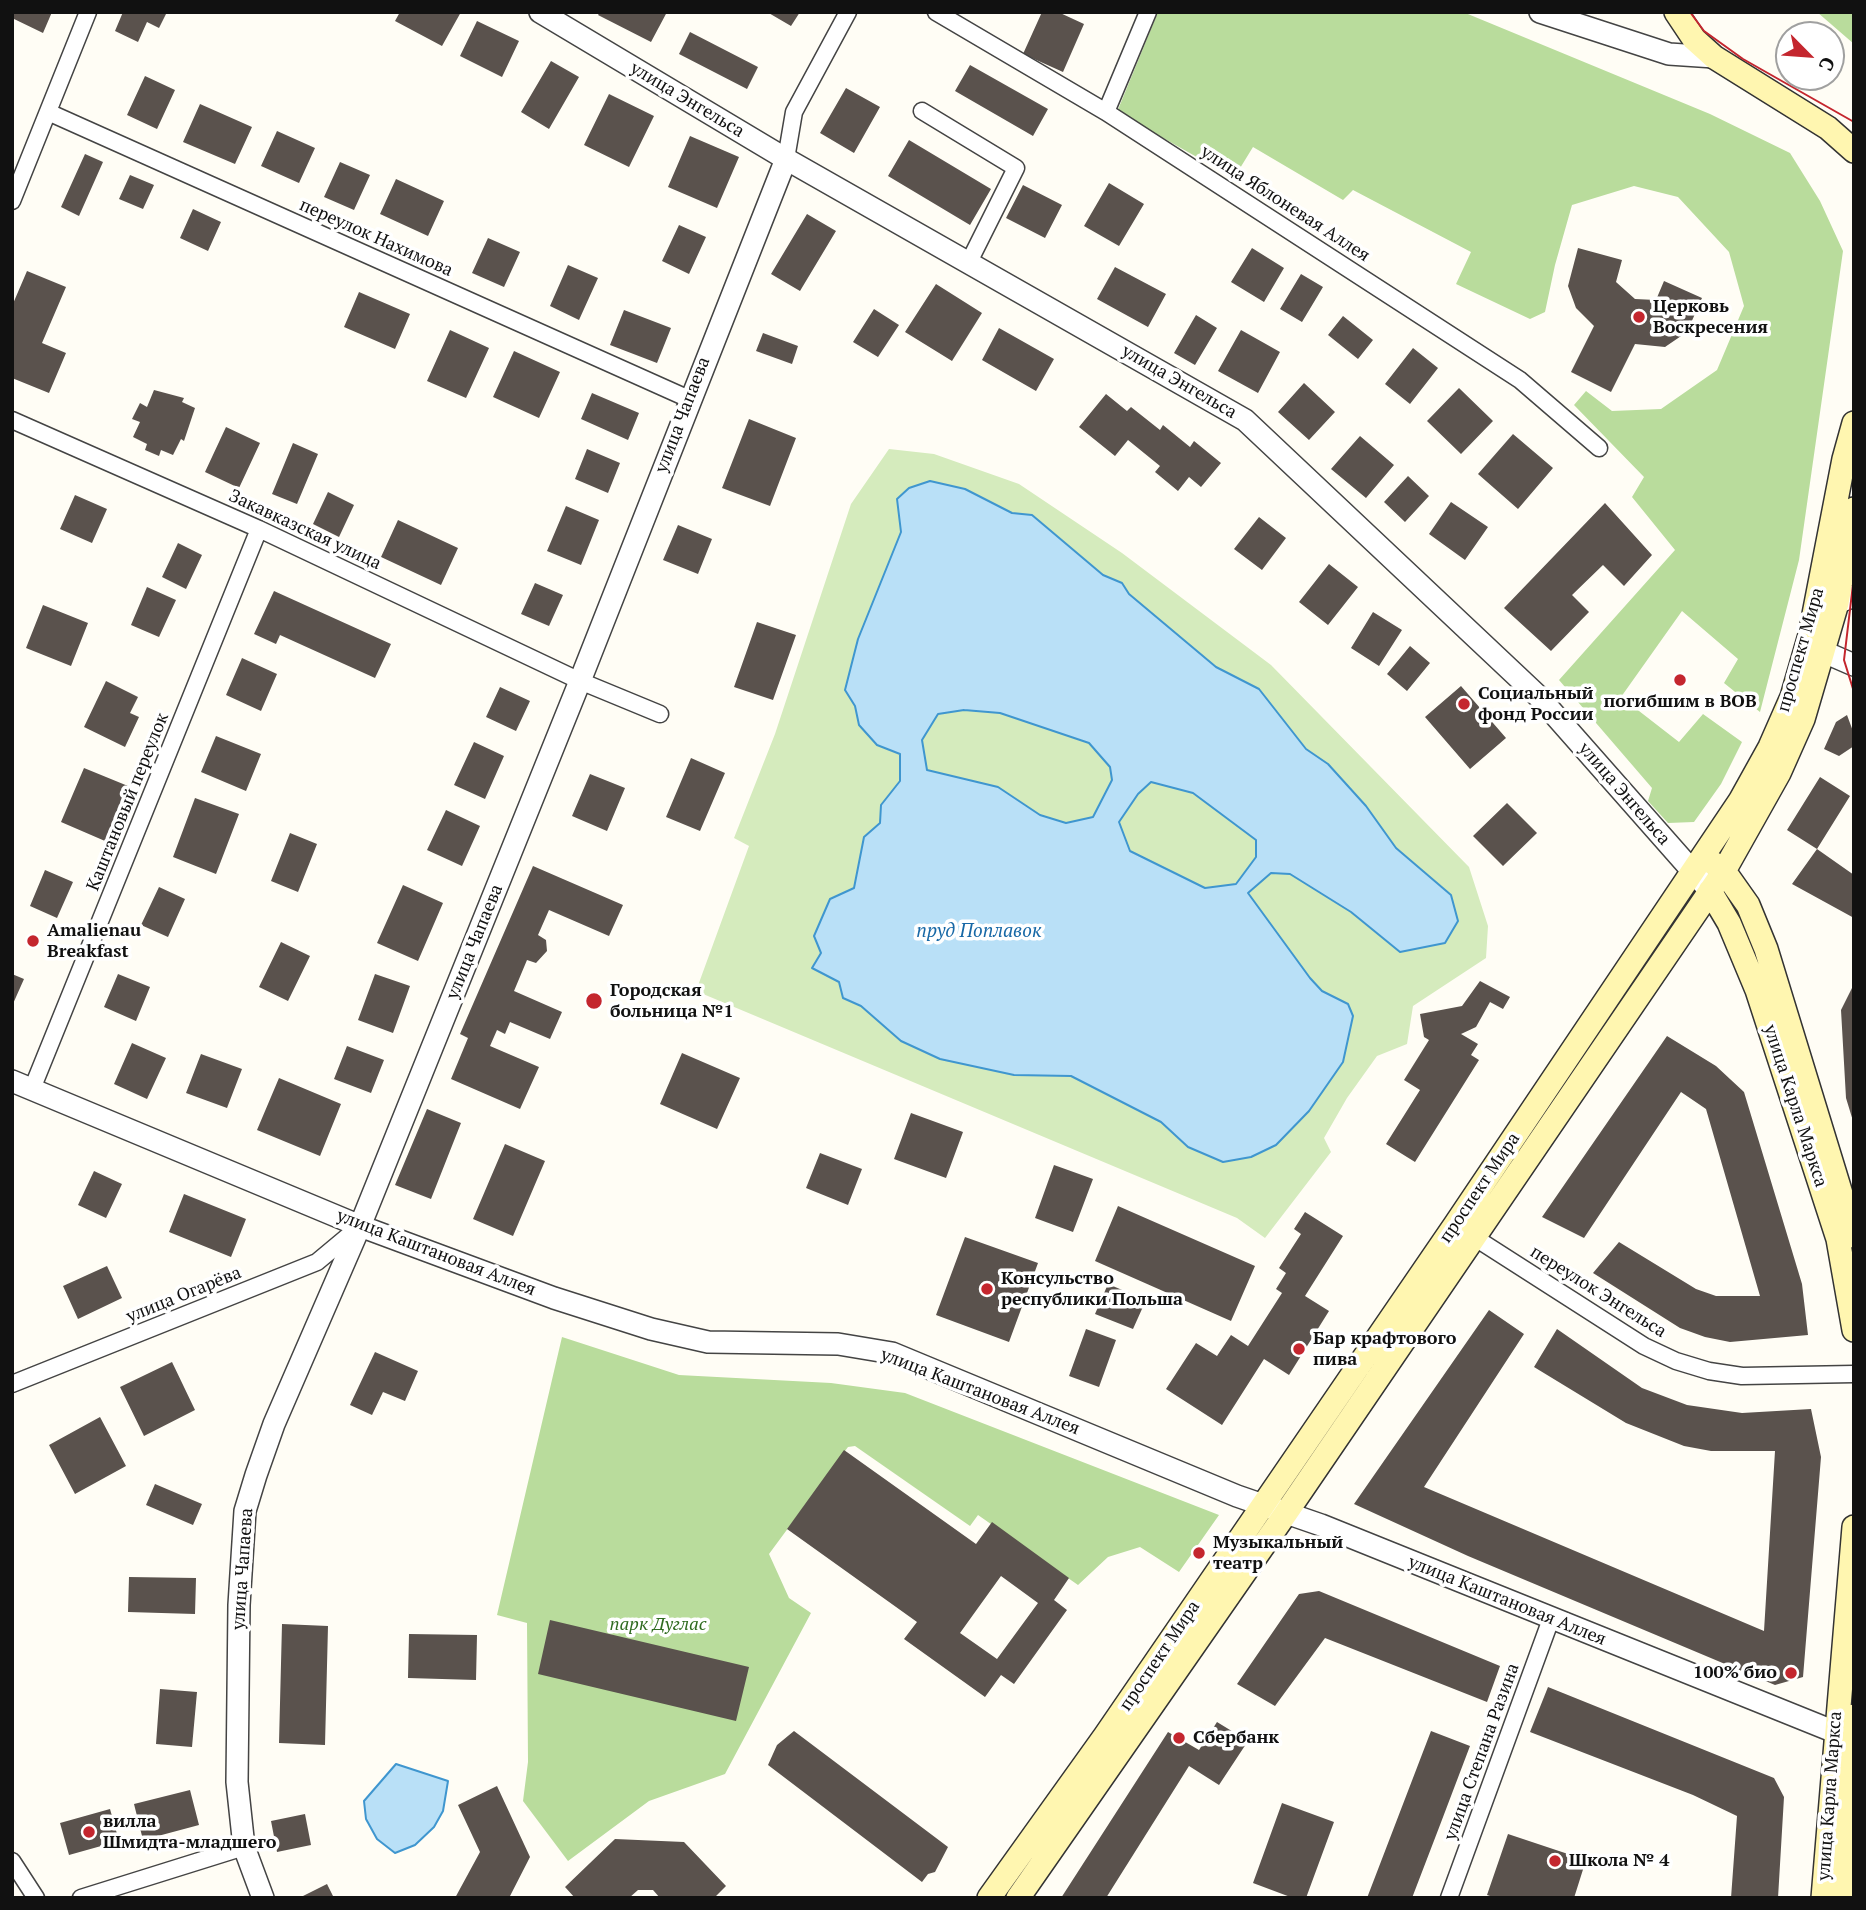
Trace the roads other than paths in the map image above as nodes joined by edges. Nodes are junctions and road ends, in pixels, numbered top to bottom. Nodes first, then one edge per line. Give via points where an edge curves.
1 (88, 12) edge
2 (540, 12) edge
3 (848, 12) edge
4 (936, 12) edge
5 (1148, 12) edge
6 (1676, 12) edge
7 (1546, 13) edge
8 (1714, 57) junction
9 (922, 111) dead end
10 (1106, 111) junction
11 (48, 112) junction
12 (1854, 150) edge
13 (786, 159) junction
14 (12, 201) edge
15 (969, 262) junction
16 (689, 399) junction
17 (12, 420) edge
18 (1854, 423) edge
19 (1600, 448) dead end
20 (1849, 519) edge
21 (259, 529) junction
22 (1845, 599) edge
23 (1815, 648) junction
24 (1854, 665) edge
25 (580, 681) junction
26 (660, 714) dead end
27 (1698, 864) junction
28 (1724, 871) junction
29 (1710, 891) junction
30 (22, 1085) edge
31 (360, 1226) junction
32 (1465, 1231) junction
33 (1854, 1236) edge
34 (1854, 1330) edge
35 (1854, 1374) edge
36 (12, 1384) edge
37 (1263, 1505) junction
38 (1286, 1513) junction
39 (1854, 1527) edge
40 (1551, 1619) junction
41 (1848, 1732) edge
42 (244, 1847) junction
43 (12, 1861) edge
44 (36, 1898) edge
45 (81, 1898) edge
46 (263, 1898) edge
47 (989, 1898) edge
48 (1018, 1898) edge
49 (1450, 1898) edge
50 (1823, 1898) edge
51 (1841, 1898) edge

1 - 11 street
2 - 13 street, улица Энгельса
3 - 13 street, улица Чапаева via 794,112
4 - 10 street, улица Яблоневая Аллея
5 - 10 street
6 - 8 main road via 1694,39
7 - 8 street via 1668,54
8 - 12 main road via 1828,128
9 - 15 street via 1016,168
10 - 19 street, улица Яблоневая Аллея via 1520,380
11 - 14 street
11 - 16 street, переулок Нахимова
13 - 15 street, улица Энгельса
13 - 16 street, улица Чапаева
15 - 27 street, улица Энгельса via 1245,420 1538,696
16 - 25 street, улица Чапаева
17 - 21 street, Закавказская улица
18 - 20 main road, проспект Мира via 1844,459
20 - 22 main road, проспект Мира
20 - 23 main road, проспект Мира
21 - 25 street, Закавказская улица
21 - 30 street, Каштановый переулок
22 - 23 main road, проспект Мира
23 - 24 street
23 - 27 main road, проспект Мира via 1770,747
23 - 28 main road, проспект Мира via 1803,719 1779,773
25 - 26 street, Закавказская улица
25 - 31 street, улица Чапаева
27 - 28 main road, улица Карла Маркса
27 - 29 street, улица Энгельса
27 - 32 main road, проспект Мира
28 - 29 main road, проспект Мира
28 - 33 main road, улица Карла Маркса via 1748,905 1766,949
29 - 32 main road, проспект Мира
29 - 34 main road, улица Карла Маркса via 1757,990 1838,1239
30 - 31 street, улица Каштановая Аллея
31 - 36 street, улица Огарёва via 317,1262
31 - 37 street, улица Каштановая Аллея via 651,1329 708,1342 838,1344 892,1353
31 - 42 street, улица Чапаева via 274,1424 245,1511 237,1782
32 - 35 street, переулок Энгельса via 1644,1346 1676,1361 1742,1376
32 - 37 main road, проспект Мира
32 - 38 main road, проспект Мира
37 - 38 street, улица Каштановая Аллея
37 - 47 main road, проспект Мира
38 - 40 street, улица Каштановая Аллея
38 - 48 main road, проспект Мира
39 - 41 main road, улица Карла Маркса
40 - 41 street, улица Каштановая Аллея
40 - 49 street, улица Степана Разина
41 - 50 main road, улица Карла Маркса
41 - 51 main road, улица Карла Маркса
42 - 45 street
42 - 46 street, улица Чапаева
43 - 44 street

